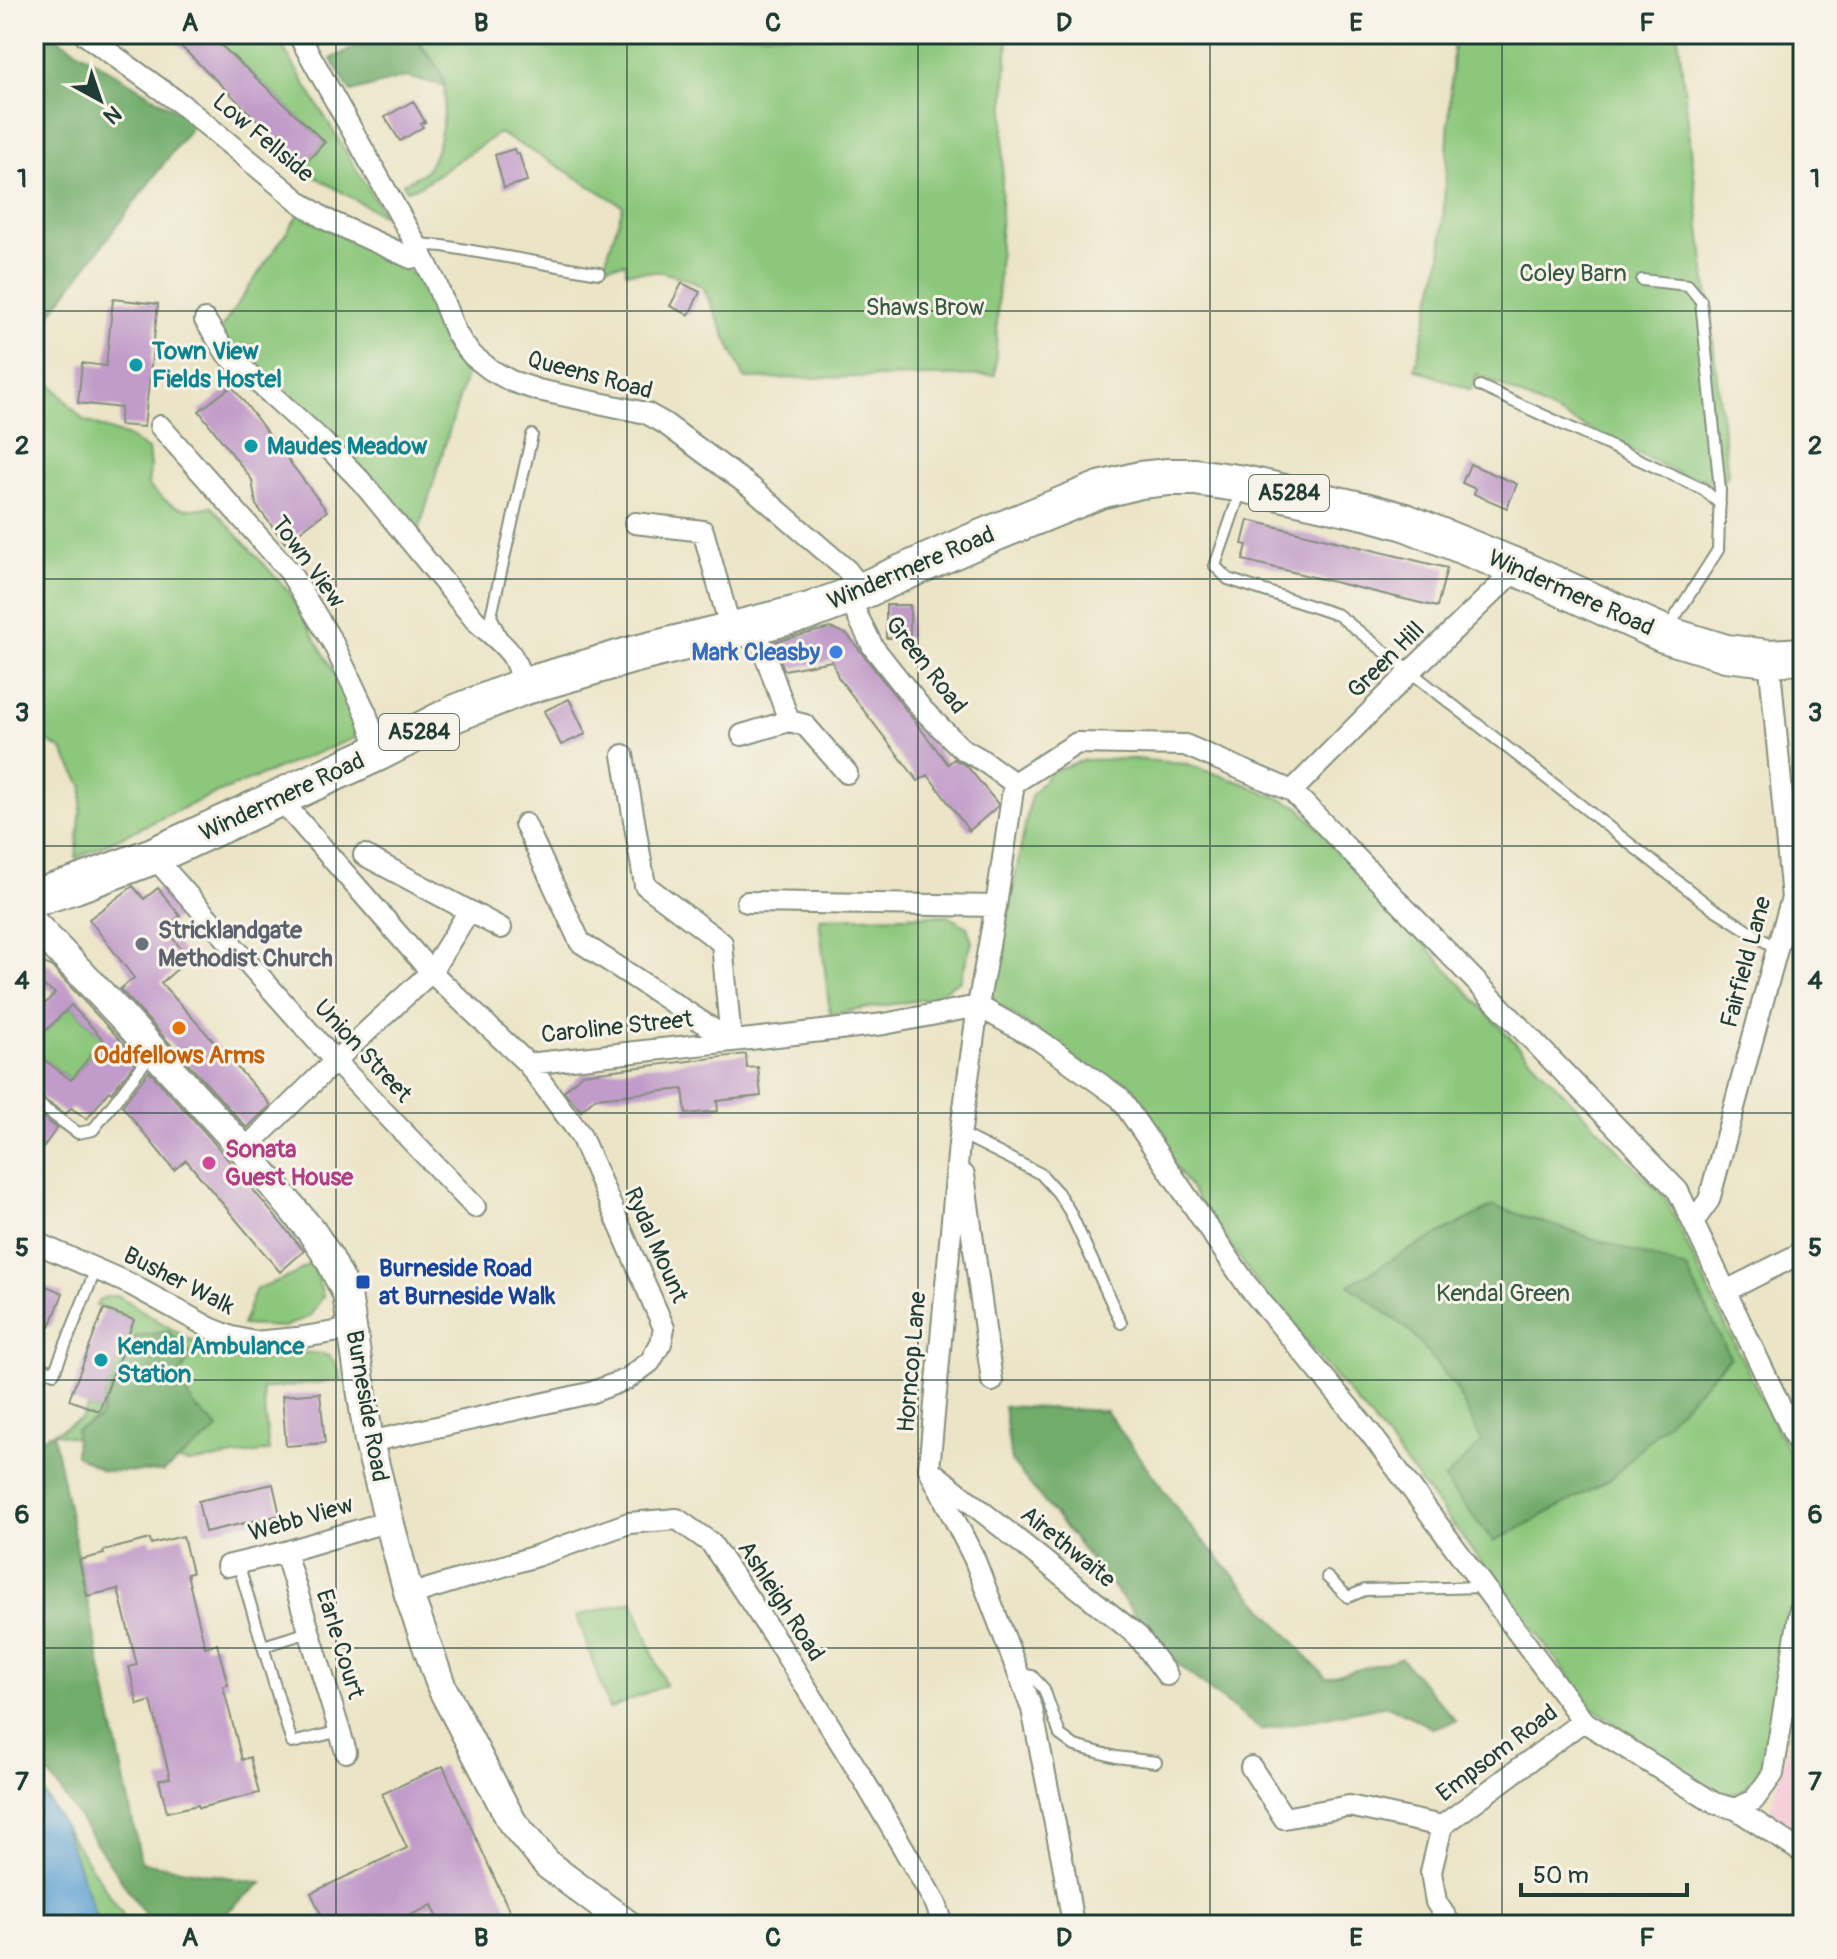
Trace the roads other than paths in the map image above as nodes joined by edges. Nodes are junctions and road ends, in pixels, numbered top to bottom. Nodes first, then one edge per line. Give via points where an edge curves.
1 (84, 34) edge
2 (298, 34) edge
3 (418, 249) junction
4 (599, 273) dead end
5 (1642, 280) dead end
6 (205, 320) dead end
7 (1480, 386) dead end
8 (160, 426) dead end
9 (532, 435) dead end
10 (1244, 484) junction
11 (1720, 504) junction
12 (635, 523) dead end
13 (1518, 568) junction
14 (855, 594) junction
15 (743, 627) junction
16 (1664, 634) junction
17 (505, 646) junction
18 (1786, 657) edge
19 (1411, 671) junction
20 (522, 687) junction
21 (789, 721) junction
22 (742, 735) dead end
23 (379, 752) junction
24 (623, 755) dead end
25 (847, 773) dead end
26 (1014, 783) junction
27 (1292, 791) junction
28 (279, 798) junction
29 (525, 824) dead end
30 (364, 855) dead end
31 (153, 856) junction
32 (34, 898) edge
33 (747, 902) dead end
34 (996, 906) junction
35 (469, 911) junction
36 (34, 924) edge
37 (501, 928) dead end
38 (1777, 949) junction
39 (431, 972) junction
40 (978, 1006) junction
41 (731, 1041) junction
42 (154, 1050) junction
43 (335, 1061) junction
44 (528, 1064) junction
45 (34, 1101) edge
46 (960, 1139) junction
47 (244, 1150) junction
48 (475, 1207) dead end
49 (1693, 1222) junction
50 (34, 1242) edge
51 (1803, 1252) edge
52 (96, 1269) junction
53 (1726, 1291) junction
54 (1121, 1323) dead end
55 (353, 1329) junction
56 (34, 1364) edge
57 (992, 1381) dead end
58 (369, 1442) junction
59 (1803, 1454) edge
60 (929, 1469) junction
61 (389, 1521) junction
62 (285, 1552) junction
63 (232, 1564) joint
64 (1327, 1577) dead end
65 (1484, 1587) junction
66 (1803, 1592) edge
67 (409, 1595) junction
68 (309, 1632) junction
69 (263, 1646) junction
70 (1018, 1674) junction
71 (1167, 1675) dead end
72 (1583, 1721) junction
73 (340, 1731) junction
74 (346, 1752) dead end
75 (1156, 1762) dead end
76 (1251, 1767) dead end
77 (1736, 1809) junction
78 (1442, 1826) junction
79 (1803, 1853) edge
80 (628, 1925) edge
81 (943, 1925) edge
82 (1073, 1925) edge
83 (1451, 1925) edge

1 - 3 street, Low Fellside via 325,219 411,258
2 - 3 street, Queens Road
3 - 4 lane via 443,246
3 - 14 street, Queens Road via 455,331 491,370 538,390 646,413 664,423 847,570
5 - 11 lane via 1688,285 1701,301
6 - 17 street via 227,354 361,481 475,620
7 - 11 lane via 1703,489
8 - 23 street, Town View via 289,571 333,643
9 - 17 lane via 491,616
10 - 13 highway, Windermere Road / A5284 via 1405,522
10 - 14 highway, Windermere Road / A5284 via 1168,477 1100,490
10 - 19 lane via 1215,566 1228,579 1338,615
11 - 16 lane via 1718,550
12 - 15 street via 703,531
13 - 16 highway, Windermere Road / A5284
13 - 19 street, Green Hill
14 - 15 highway, Windermere Road / A5284
14 - 26 street, Green Road via 873,647 922,709 961,748
15 - 20 highway, Windermere Road / A5284
15 - 21 street
16 - 18 highway, Windermere Road / A5284 via 1726,653
17 - 20 street
18 - 38 street, Fairfield Lane via 1792,898
19 - 27 street, Green Hill
19 - 38 lane via 1708,905
20 - 23 highway, Windermere Road / A5284
21 - 22 street
21 - 25 street via 805,725
23 - 28 highway, Windermere Road / A5284
24 - 41 street via 645,885 722,943
26 - 27 street via 1077,743 1185,745
26 - 34 street, Horncop Lane
27 - 49 street via 1678,1191
28 - 31 highway, Windermere Road / A5284
28 - 39 street, Caroline Street
29 - 41 street via 580,942
30 - 35 street
31 - 32 highway, Windermere Road / A5284
31 - 43 street, Union Street
33 - 34 street
34 - 40 street, Horncop Lane
35 - 37 street
35 - 39 street
36 - 42 street, Burneside Road
38 - 49 street, Fairfield Lane via 1709,1200
39 - 43 street
39 - 44 street, Caroline Street
40 - 41 street, Caroline Street via 884,1024
40 - 46 street, Horncop Lane
40 - 65 street via 1039,1040 1120,1098 1247,1285 1371,1434
41 - 44 street, Caroline Street
42 - 45 lane via 93,1130 78,1133
42 - 47 street, Burneside Road
43 - 47 street
43 - 48 street, Union Street
44 - 58 street, Rydal Mount via 580,1134 664,1328 661,1343 650,1362 627,1379 590,1393
46 - 54 lane via 1049,1181 1070,1212
46 - 57 street
46 - 60 street, Horncop Lane
47 - 55 street, Burneside Road via 329,1258 347,1294
49 - 53 street
50 - 52 street, Busher Walk
51 - 53 street
52 - 55 street, Busher Walk via 232,1337 254,1342
52 - 56 lane via 54,1373
53 - 59 street
55 - 58 street, Burneside Road
58 - 61 street, Burneside Road
60 - 70 street via 974,1558
60 - 71 street, Airethwaite via 1138,1636
61 - 62 street, Webb View
61 - 67 street, Burneside Road
62 - 63 street, Webb View
62 - 68 street, Earle Court
63 - 69 lane
64 - 65 lane via 1348,1597 1365,1590
65 - 72 street
66 - 77 street via 1773,1774 1754,1800
67 - 80 street, Burneside Road via 442,1688 512,1822 548,1865
67 - 81 street, Ashleigh Road via 629,1523 677,1519 711,1543 779,1644 936,1904
68 - 69 lane
68 - 73 street, Earle Court
69 - 73 lane via 292,1743
70 - 75 lane via 1032,1676 1044,1689 1060,1735 1075,1746
70 - 82 street via 1032,1709
72 - 77 street via 1714,1803
72 - 78 street, Empsom Road
73 - 74 street, Earle Court
76 - 78 street, Empsom Road via 1284,1818 1349,1806
77 - 79 street
78 - 83 street, Empsom Road via 1431,1872 1436,1902

